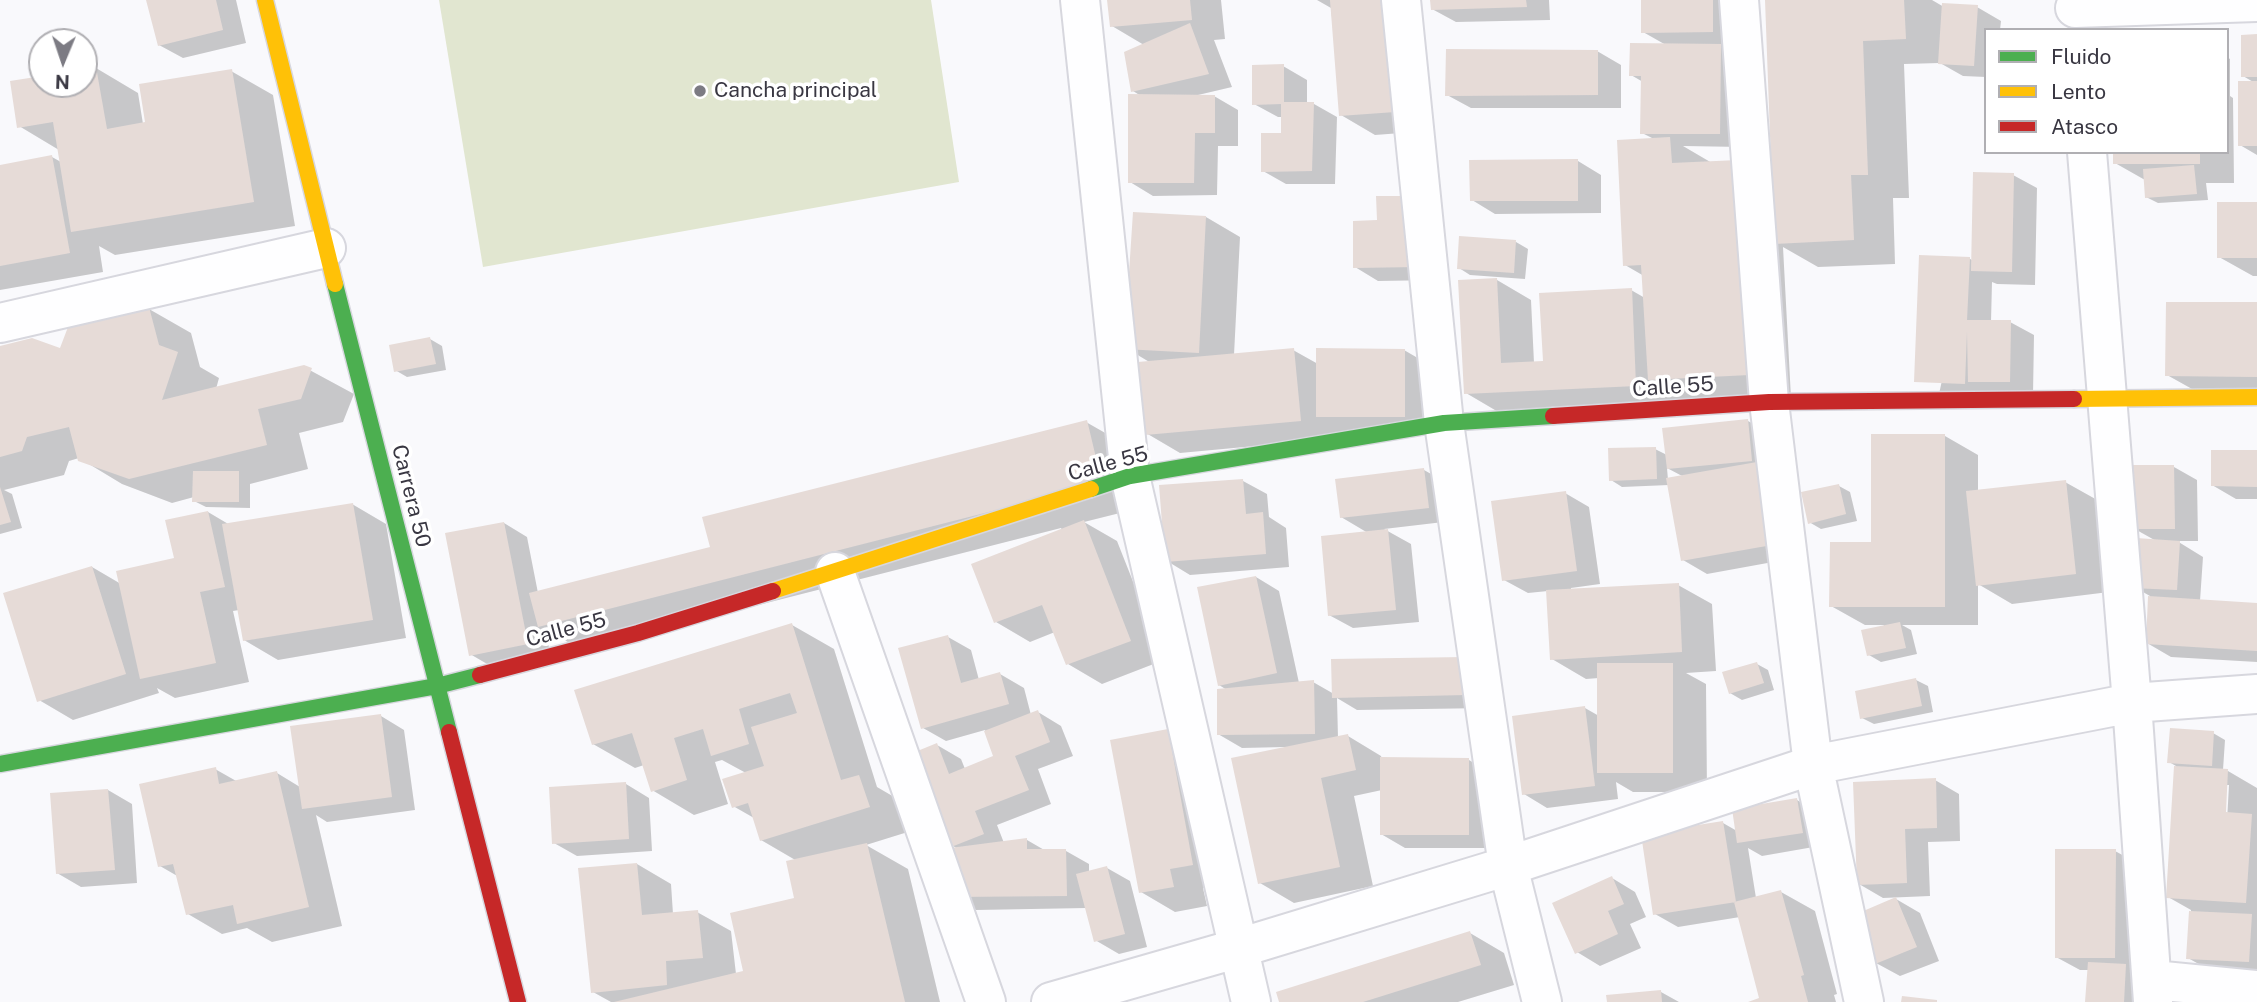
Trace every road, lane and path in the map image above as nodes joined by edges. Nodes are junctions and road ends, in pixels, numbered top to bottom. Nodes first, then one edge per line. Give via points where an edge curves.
1 (265, 0) edge
2 (1080, 0) edge
3 (1401, 0) edge
4 (1739, 0) edge
5 (2257, 2) edge
6 (2076, 13) edge
7 (2087, 154) edge
8 (326, 248) junction
9 (0, 323) edge
10 (2257, 397) edge
11 (2107, 399) junction
12 (1769, 402) junction
13 (1444, 424) junction
14 (1130, 476) junction
15 (835, 572) junction
16 (438, 686) junction
17 (2257, 694) edge
18 (2132, 703) junction
19 (0, 764) edge
20 (1812, 765) junction
21 (1508, 866) junction
22 (1239, 948) junction
23 (2257, 990) edge
24 (2153, 991) edge
25 (518, 1002) edge
26 (986, 1002) edge
27 (1051, 1002) edge
28 (1251, 1002) edge
29 (1542, 1002) edge
30 (1864, 1002) edge

1 - 8 street, Carrera 50
2 - 14 street
3 - 13 street
4 - 12 street
5 - 6 street
7 - 11 street
8 - 9 street
8 - 16 street, Carrera 50
10 - 11 street, Calle 55
11 - 12 street, Calle 55
11 - 18 street
12 - 13 street, Calle 55
12 - 20 street
13 - 14 street, Calle 55
13 - 21 street
14 - 15 street, Calle 55
14 - 22 street
15 - 16 street, Calle 55 via 638,633
15 - 26 street
16 - 19 street, Calle 55
16 - 25 street, Carrera 50
17 - 18 street
18 - 20 street
18 - 24 street
20 - 21 street
20 - 30 street
21 - 22 street
21 - 29 street
22 - 27 street
22 - 28 street
23 - 24 street

